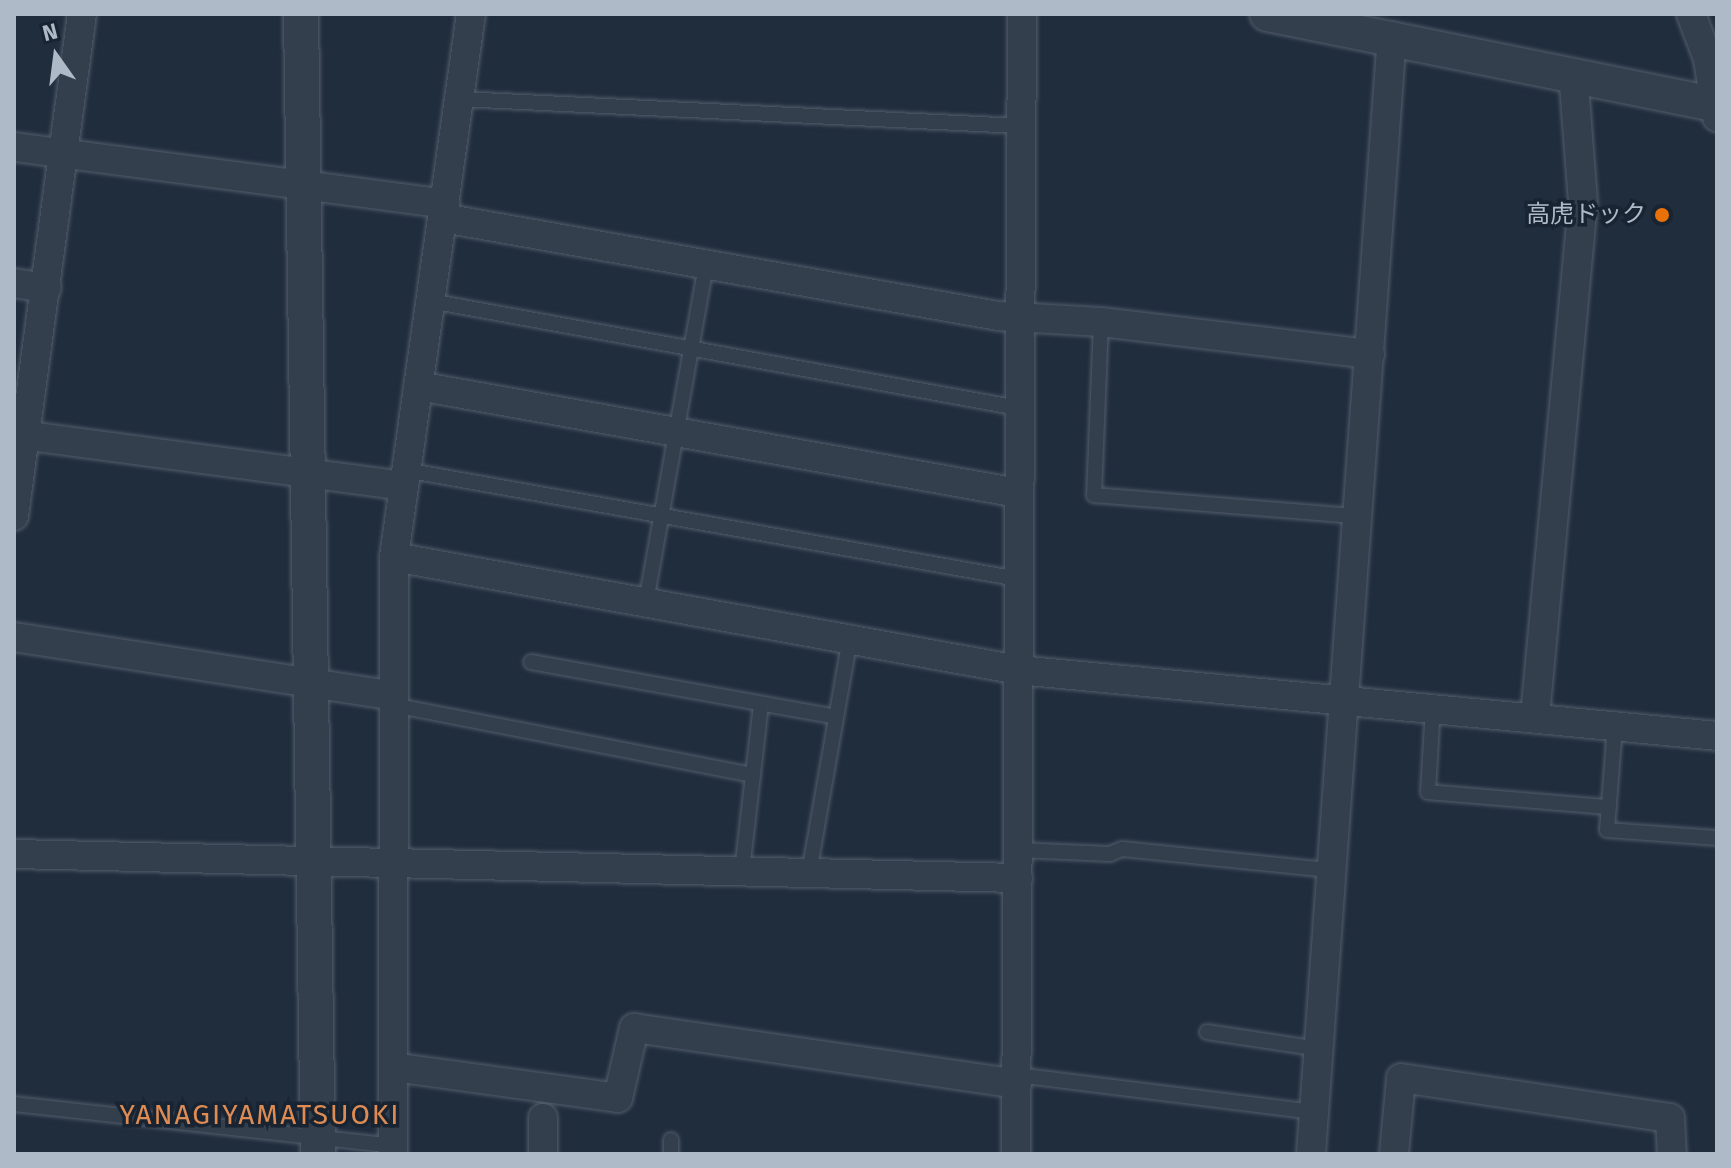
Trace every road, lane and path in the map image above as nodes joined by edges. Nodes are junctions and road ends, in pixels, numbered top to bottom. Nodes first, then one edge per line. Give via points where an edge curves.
1 (82, 14) edge
2 (301, 14) edge
3 (471, 14) edge
4 (1022, 14) edge
5 (1267, 14) edge
6 (1691, 14) edge
7 (1392, 36) junction
8 (1573, 73) junction
9 (460, 99) junction
10 (1716, 109) edge
11 (1021, 126) junction
12 (14, 147) edge
13 (64, 154) junction
14 (302, 186) junction
15 (444, 211) junction
16 (706, 264) junction
17 (14, 283) edge
18 (47, 288) junction
19 (430, 301) junction
20 (1019, 316) junction
21 (1101, 322) junction
22 (691, 349) junction
23 (1370, 354) junction
24 (418, 386) junction
25 (1018, 408) junction
26 (676, 432) junction
27 (20, 435) edge
28 (309, 475) junction
29 (404, 478) junction
30 (1018, 493) junction
31 (661, 515) junction
32 (14, 516) edge
33 (1357, 516) junction
34 (394, 557) junction
35 (1018, 579) junction
36 (646, 602) junction
37 (14, 637) edge
38 (850, 639) junction
39 (531, 662) dead end
40 (1018, 670) junction
41 (311, 682) junction
42 (1343, 698) junction
43 (393, 701) junction
44 (761, 704) junction
45 (1433, 707) junction
46 (1535, 716) junction
47 (836, 717) junction
48 (1615, 726) junction
49 (1717, 736) edge
50 (753, 775) junction
51 (1608, 807) junction
52 (1717, 838) edge
53 (14, 854) edge
54 (312, 860) junction
55 (393, 863) junction
56 (1018, 864) junction
57 (1330, 870) junction
58 (742, 871) junction
59 (809, 873) junction
60 (1207, 1032) dead end
61 (1319, 1049) junction
62 (393, 1067) junction
63 (1017, 1080) junction
64 (14, 1104) edge
65 (1314, 1112) junction
66 (543, 1118) dead end
67 (317, 1146) edge
68 (393, 1150) edge
69 (543, 1154) edge
70 (1016, 1154) edge
71 (1311, 1154) edge
72 (1394, 1154) edge
73 (1672, 1154) edge

1 - 13 street
2 - 14 street
3 - 9 street
4 - 11 street
5 - 7 street
6 - 10 street via 1708,59
7 - 8 street
7 - 23 street
8 - 10 street
8 - 46 street via 1583,202
9 - 11 lane
9 - 15 street
11 - 20 street
12 - 13 street
13 - 14 street
13 - 18 street
14 - 15 street
14 - 28 street
15 - 16 street
15 - 19 street
16 - 20 street
16 - 22 lane
17 - 18 street
18 - 27 street
19 - 22 lane
19 - 24 street
20 - 21 street
20 - 25 street
21 - 23 street
21 - 33 lane via 1094,495
22 - 25 lane
22 - 26 lane
23 - 33 street
24 - 26 street
24 - 29 street
25 - 30 street
26 - 30 street
26 - 31 lane
27 - 28 street
27 - 32 street
28 - 29 street
28 - 41 street
29 - 31 lane
29 - 34 street
30 - 35 street
31 - 35 lane
31 - 36 lane
33 - 42 street
34 - 36 street
34 - 43 street
35 - 40 street
36 - 38 street
37 - 41 street
38 - 40 street
38 - 47 lane
39 - 44 lane
40 - 42 street
40 - 56 street
41 - 43 street
41 - 54 street
42 - 45 street
42 - 57 street
43 - 50 lane
43 - 55 street
44 - 47 lane
44 - 50 lane
45 - 46 street
45 - 51 lane via 1428,792
46 - 48 street
47 - 59 lane
48 - 49 street
48 - 51 lane
50 - 58 lane
51 - 52 lane via 1607,830
53 - 54 street
54 - 55 street
54 - 67 street
55 - 58 street
55 - 62 street
56 - 57 lane via 1122,849
56 - 59 street
56 - 63 street
57 - 61 street
58 - 59 street
60 - 61 lane
61 - 65 street
62 - 63 street via 618,1098 634,1028
62 - 68 street
63 - 65 lane
63 - 70 street
64 - 67 lane
65 - 71 street
66 - 69 street
67 - 68 lane
72 - 73 street via 1401,1078 1670,1118

